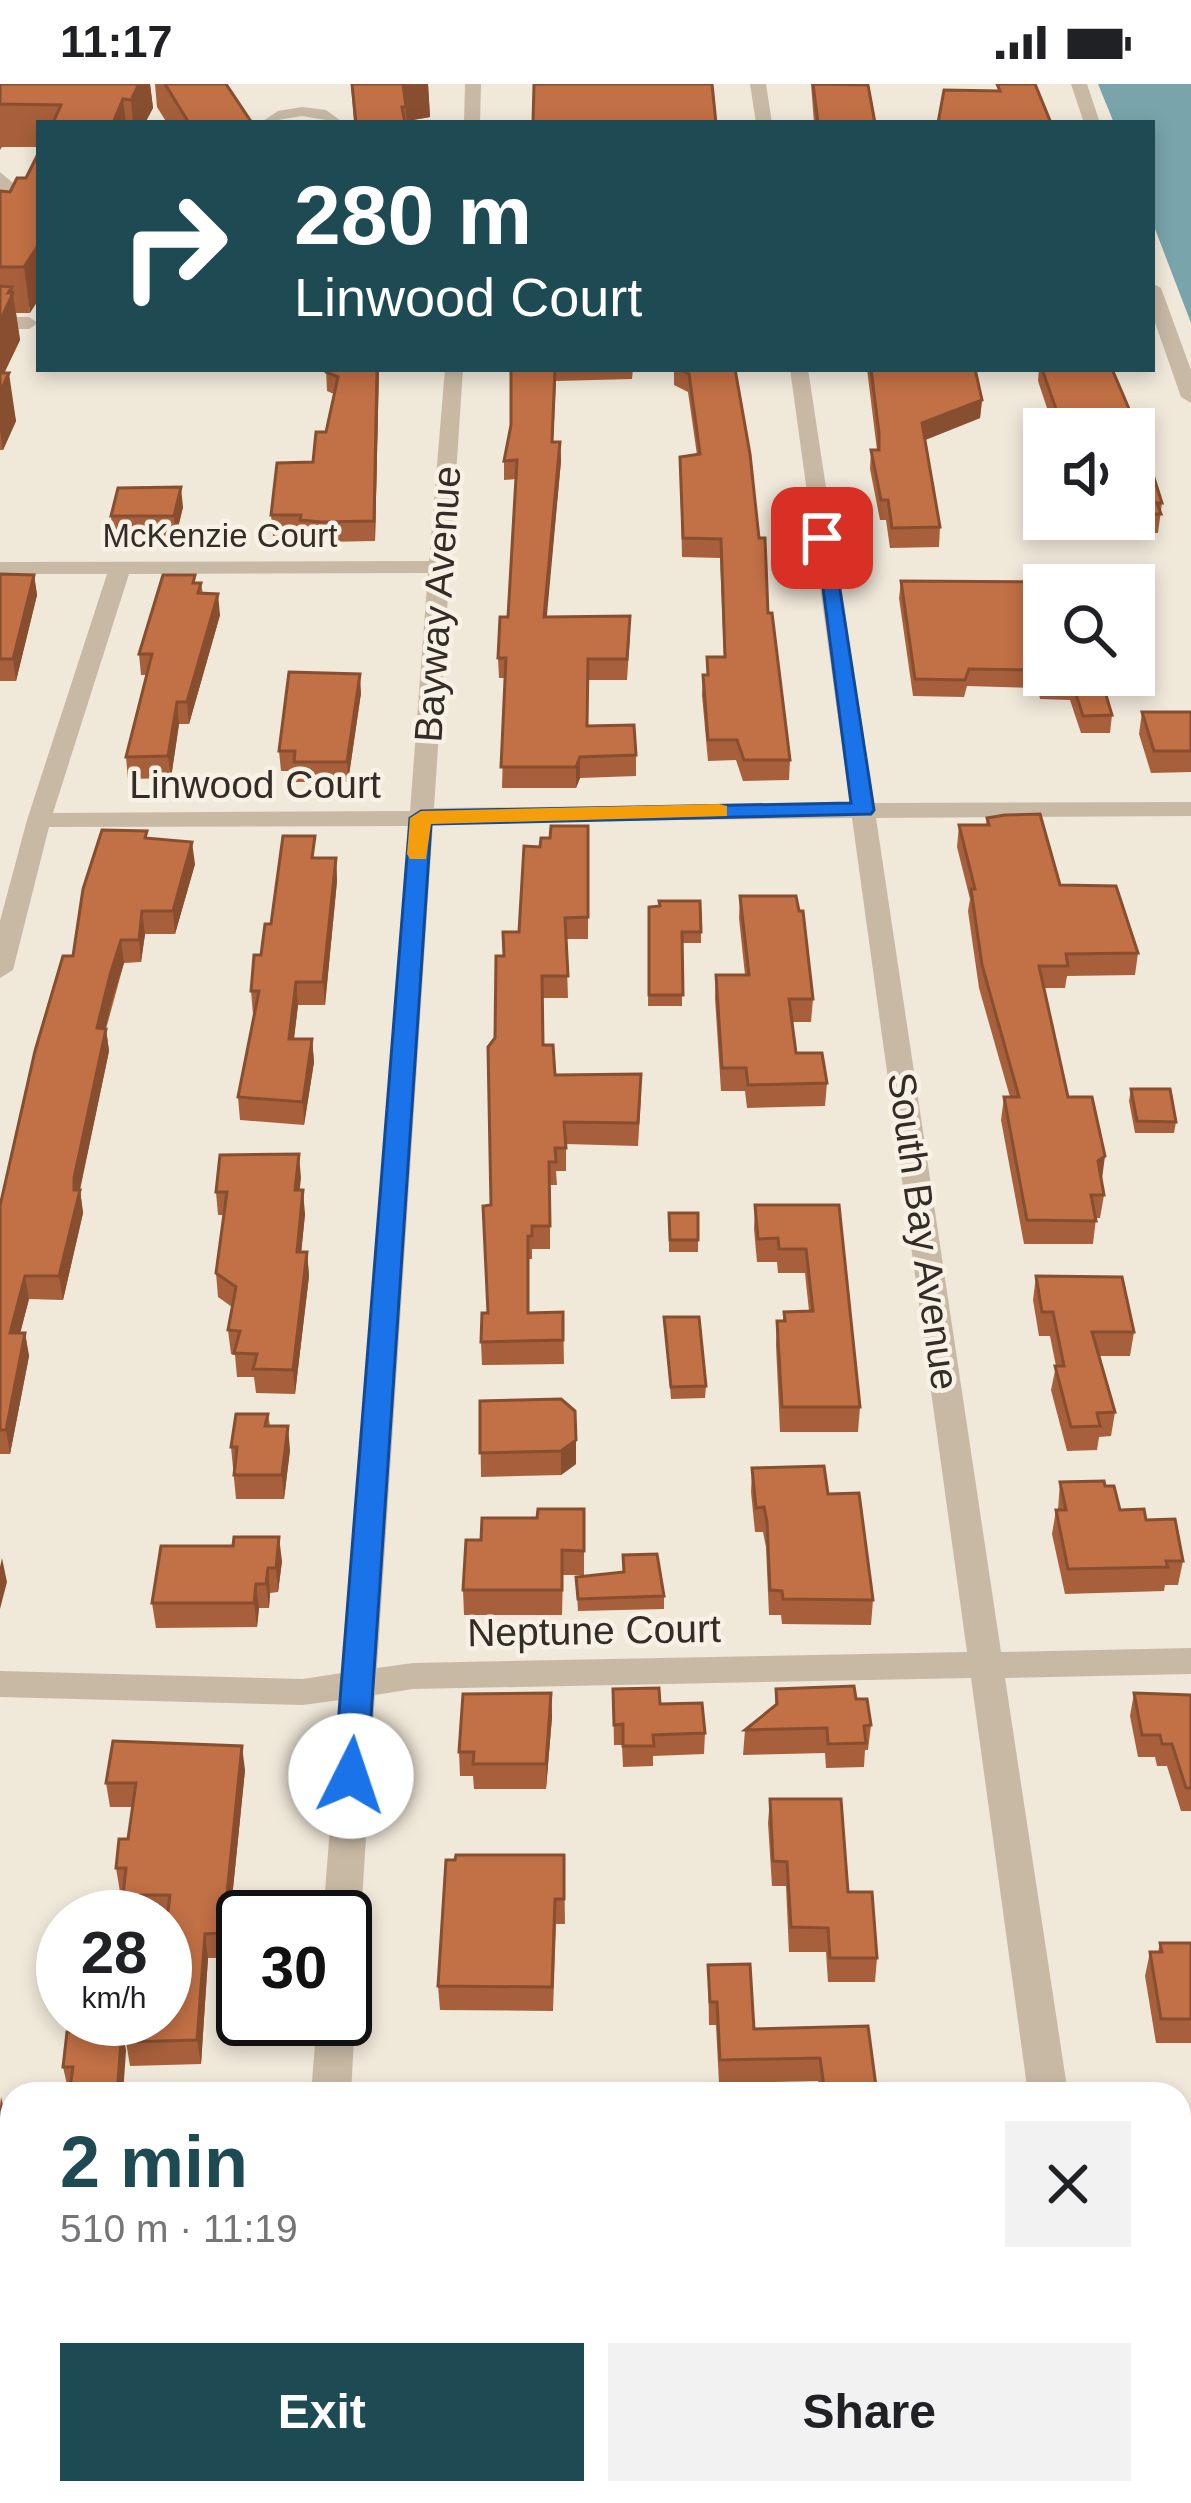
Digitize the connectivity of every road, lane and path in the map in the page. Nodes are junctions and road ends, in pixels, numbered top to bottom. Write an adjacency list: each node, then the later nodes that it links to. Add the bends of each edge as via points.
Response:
1 (473, 84): 6 (street)
2 (758, 84): 7 (street)
3 (1079, 84): 8 (street)
4 (277, 120): 5 (street, via 300,112)
5 (333, 120)
6 (472, 120)
7 (764, 120)
8 (1091, 120)
9 (0, 177): 10 (street, via 11,188)
10 (0, 202)
11 (1155, 305): 14 (street)
12 (0, 323): 13 (street)
13 (29, 323)
14 (1162, 344): 17 (street)
15 (454, 372): 18 (street, Bayway Avenue)
16 (799, 372): 22 (street, South Bay Avenue)
17 (1191, 397)
18 (440, 567): 20 (street, McKenzie Court); 23 (street, Bayway Avenue)
19 (0, 568): 20 (street, McKenzie Court)
20 (120, 568): 24 (street)
21 (1191, 809): 22 (street, Linwood Court)
22 (863, 810): 23 (street, Linwood Court); 27 (street, South Bay Avenue)
23 (421, 818): 24 (street, Linwood Court); 28 (street, Bayway Avenue)
24 (39, 820): 25 (street)
25 (0, 970)
26 (1191, 1661): 27 (street, Neptune Court)
27 (985, 1662): 28 (street, Neptune Court); 33 (street, South Bay Avenue)
28 (357, 1682): 29 (street, Neptune Court, via 303,1691); 30 (street, Bayway Avenue)
29 (0, 1684)
30 (344, 1890)
31 (334, 2046): 32 (street)
32 (332, 2082)
33 (1046, 2082)

